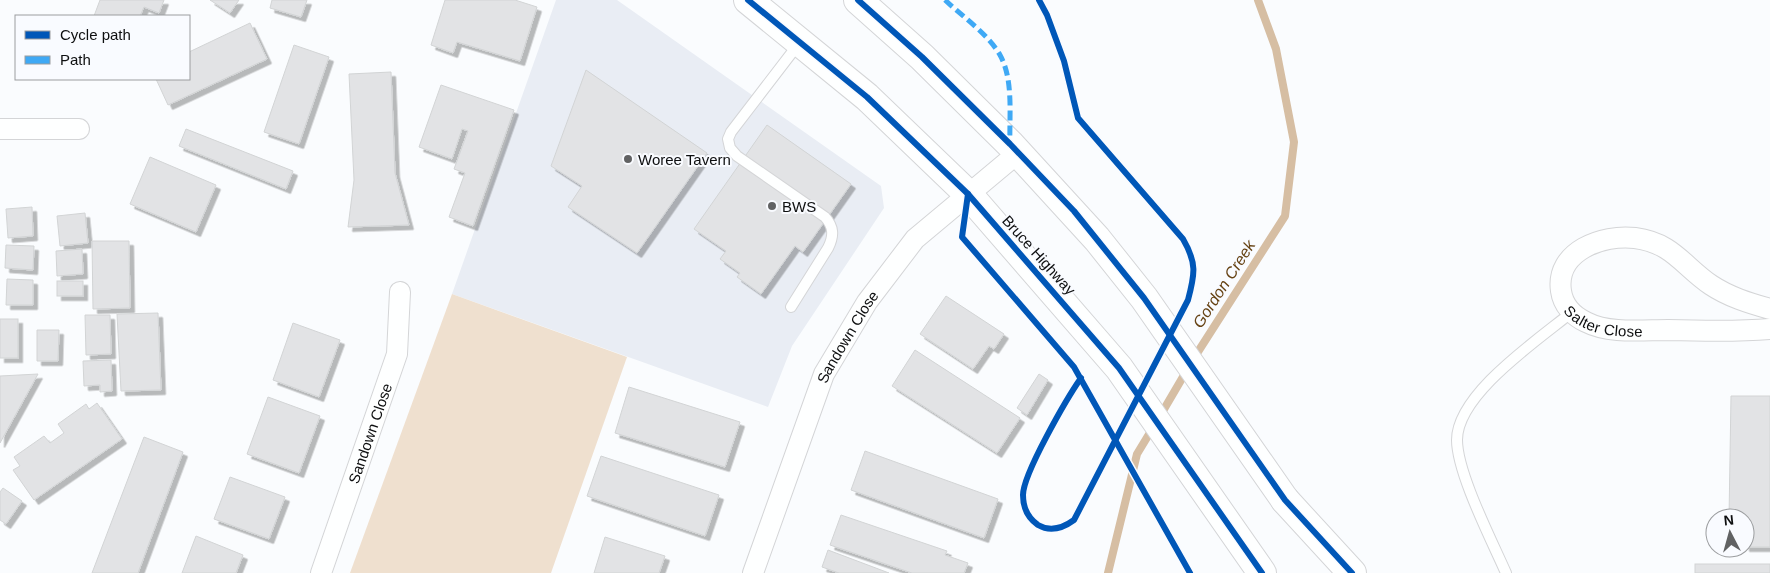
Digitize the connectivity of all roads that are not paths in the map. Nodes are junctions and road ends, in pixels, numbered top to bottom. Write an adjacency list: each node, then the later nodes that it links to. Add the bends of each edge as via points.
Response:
1 (748, 0): 3 (main road, Bruce Highway)
2 (858, 0): 6 (main road, via 922,57)
3 (800, 41): 7 (main road, Bruce Highway, via 866,97); 9 (lane, via 753,105 737,121 728,139 737,156 831,223 832,239 828,248)
4 (0, 129): 5 (street)
5 (79, 129)
6 (1018, 152): 7 (street, Sandown Close); 13 (main road, via 1074,211 1144,298)
7 (968, 194): 15 (street, Sandown Close, via 915,239 842,341 824,374); 16 (main road, Bruce Highway, via 1119,368)
8 (400, 292): 14 (street, Sandown Close, via 397,354)
9 (791, 307)
10 (1770, 309): 11 (street, Salter Close, via 1722,292 1681,257 1658,243 1621,238 1588,246 1566,263 1561,275 1561,293)
11 (1572, 312): 12 (street, Salter Close, via 1588,324 1612,329); 19 (lane, via 1493,378 1475,397 1460,422 1457,443 1464,472)
12 (1770, 329)
13 (1285, 500): 17 (main road); 18 (main road)
14 (321, 573)
15 (753, 573)
16 (1262, 573)
17 (1333, 573)
18 (1352, 573)
19 (1506, 573)

